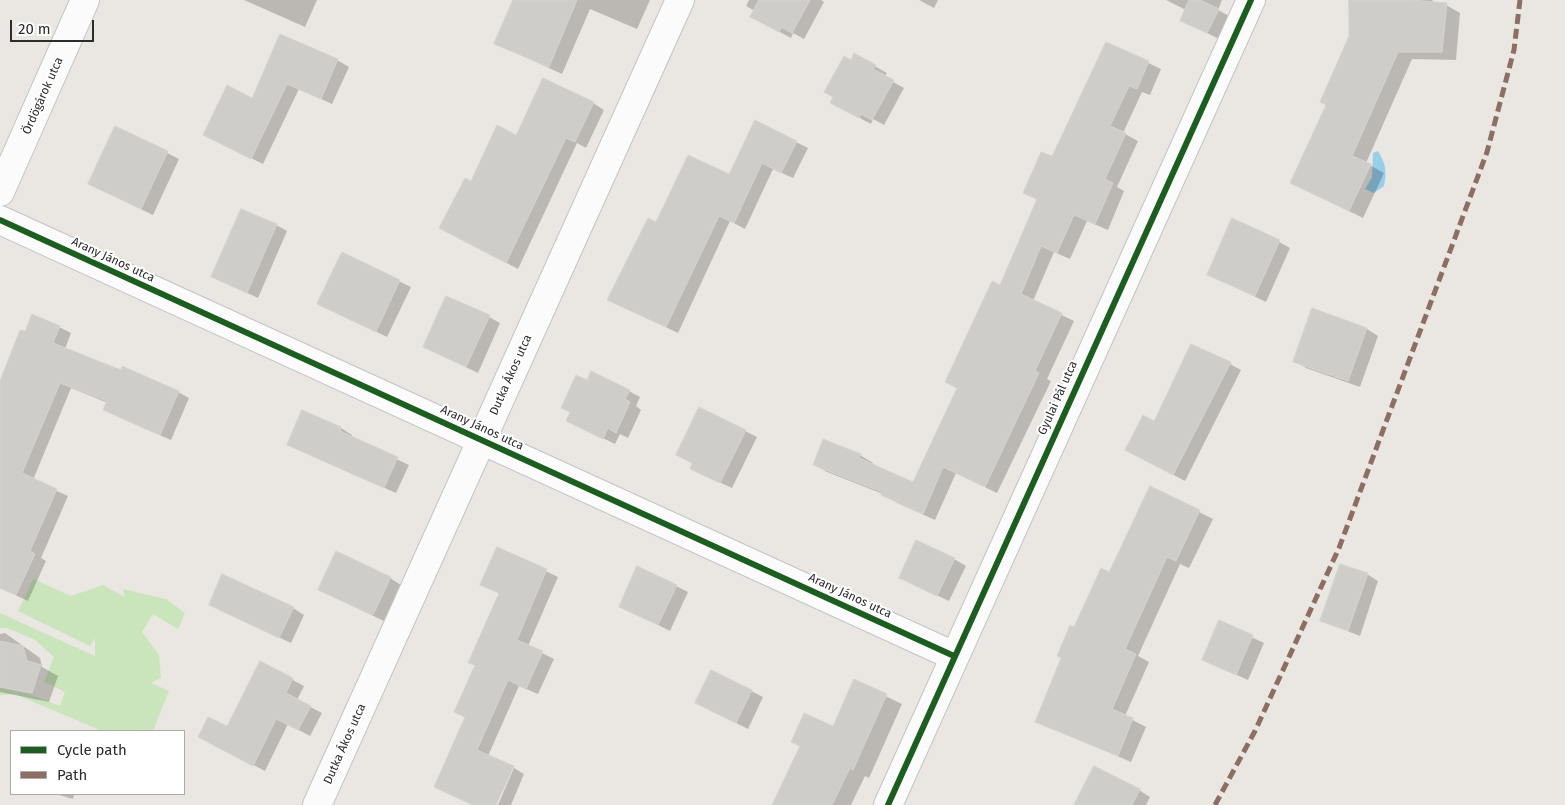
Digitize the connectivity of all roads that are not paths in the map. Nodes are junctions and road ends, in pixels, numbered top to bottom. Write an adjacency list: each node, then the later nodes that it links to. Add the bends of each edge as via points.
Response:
1 (85, 0): 4 (street, Ördögárok utca)
2 (680, 0): 6 (street, Dutka Ákos utca)
3 (1251, 0): 7 (street, Gyulai Pál utca)
4 (0, 192)
5 (0, 220): 6 (street, Arany János utca)
6 (482, 440): 7 (street, Arany János utca); 8 (street, Dutka Ákos utca)
7 (954, 656): 9 (street, Gyulai Pál utca)
8 (317, 805)
9 (888, 805)

